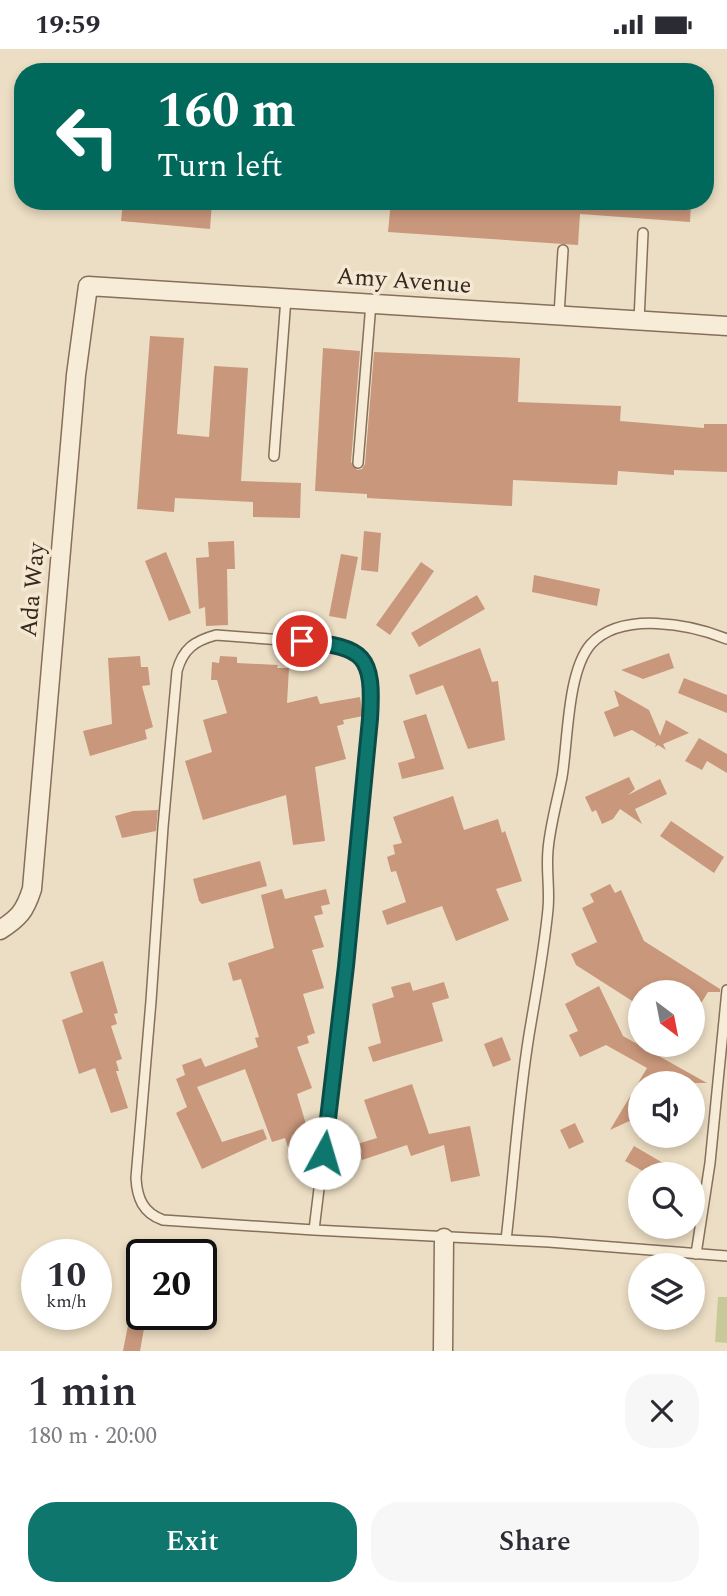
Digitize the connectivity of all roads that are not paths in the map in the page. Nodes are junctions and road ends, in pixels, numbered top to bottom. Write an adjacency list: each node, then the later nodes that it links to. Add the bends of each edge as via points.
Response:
1 (643, 233): 7 (lane)
2 (563, 250): 6 (lane)
3 (86, 295): 4 (street, Amy Avenue, via 88,286); 12 (street, Ada Way, via 32,890 26,908)
4 (286, 298): 5 (street, Amy Avenue); 9 (lane)
5 (370, 303): 6 (street, Amy Avenue); 10 (lane)
6 (559, 315): 7 (street, Amy Avenue)
7 (639, 321): 8 (street, Amy Avenue)
8 (727, 326)
9 (274, 456)
10 (358, 463)
11 (727, 639): 16 (lane, via 672,625 625,625 601,636 579,665 549,838 548,908)
12 (0, 930)
13 (727, 990): 18 (lane)
14 (314, 1230): 14 (lane, via 170,1221 146,1209 136,1190 177,671 186,650 216,635 335,644 358,653 370,674 367,755 346,966); 15 (lane)
15 (444, 1238): 16 (lane); 21 (street)
16 (506, 1240): 17 (lane)
17 (682, 1253)
18 (696, 1253)
19 (705, 1255): 20 (lane)
20 (727, 1256)
21 (443, 1351)

